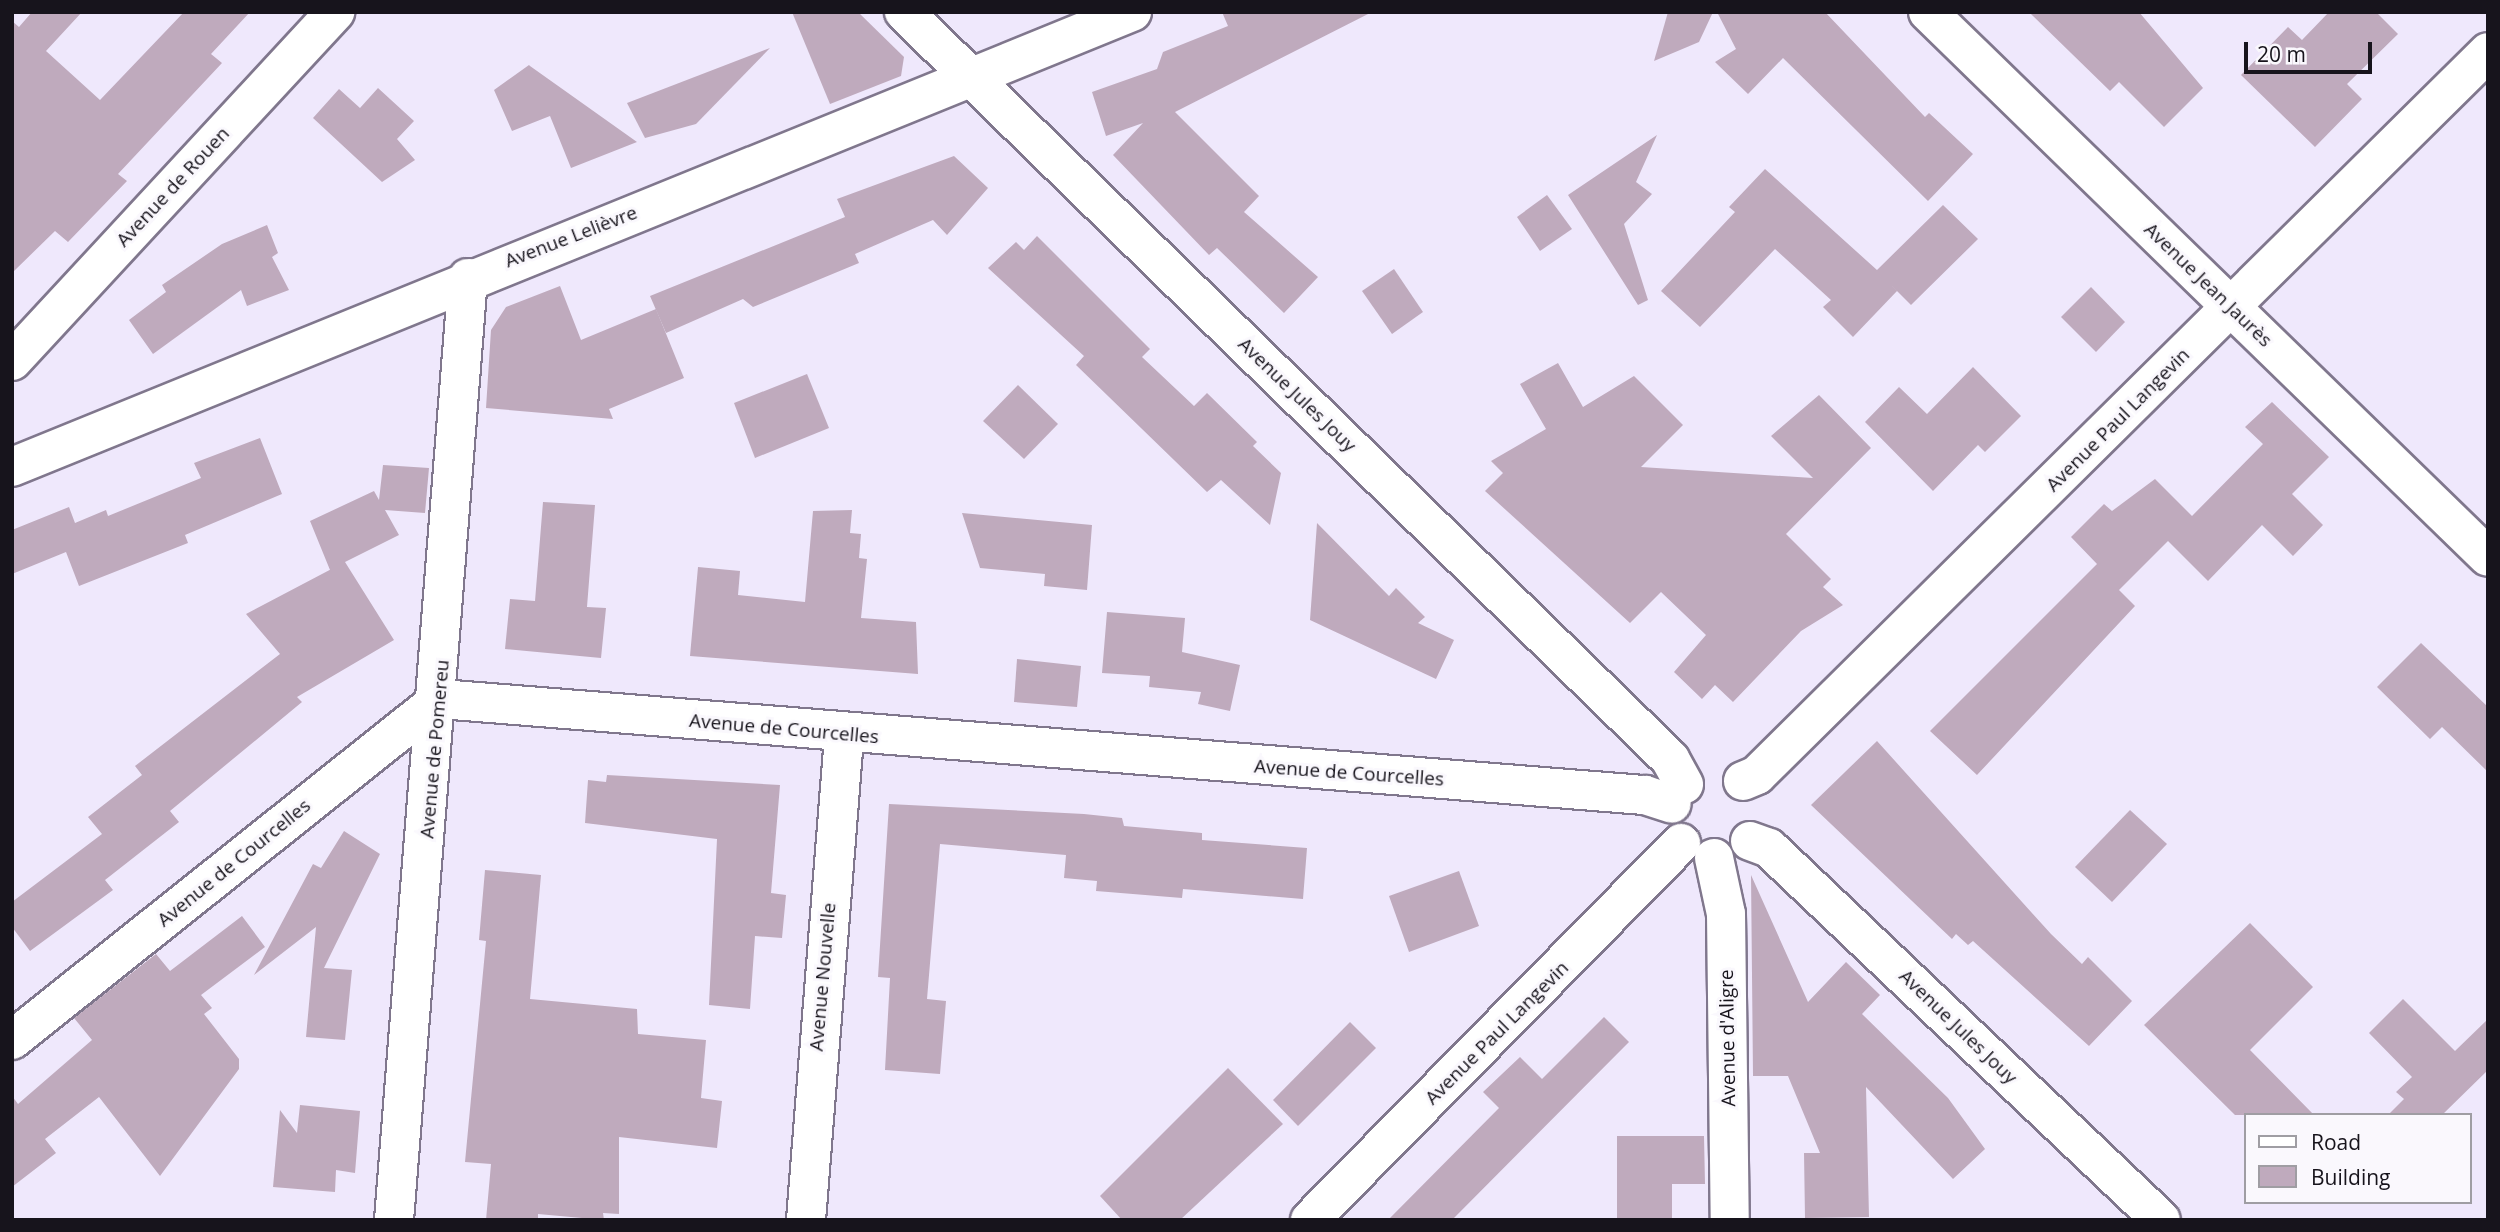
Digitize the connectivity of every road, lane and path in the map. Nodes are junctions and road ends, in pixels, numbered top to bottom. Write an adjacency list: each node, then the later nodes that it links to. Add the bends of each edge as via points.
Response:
1 (335, 12): 9 (street, Avenue de Rouen)
2 (904, 12): 6 (street, Avenue Jules Jouy)
3 (1132, 12): 6 (street, Avenue Lelièvre)
4 (1928, 12): 8 (street, Avenue Jean Jaurès)
5 (2488, 52): 8 (street, Avenue Paul Langevin)
6 (973, 80): 7 (street, Avenue Lelièvre); 15 (street, Avenue Jules Jouy, via 1670,759)
7 (468, 278): 10 (street, Avenue Lelièvre); 12 (street, Avenue de Pomereu)
8 (2230, 304): 11 (street, Avenue Jean Jaurès); 14 (street, Avenue Paul Langevin, via 1797,736)
9 (12, 361)
10 (12, 467)
11 (2488, 557)
12 (440, 699): 13 (street, Avenue de Courcelles); 18 (street, Avenue de Courcelles); 19 (street, Avenue de Pomereu)
13 (844, 735): 15 (street, Avenue de Courcelles); 20 (street, Avenue Nouvelle)
14 (1744, 781): 15 (street, via 1706,771); 16 (street, via 1758,805)
15 (1678, 794): 17 (street)
16 (1750, 841): 17 (street); 23 (street, Avenue Jules Jouy, via 1769,848)
17 (1698, 850): 21 (street, Avenue Paul Langevin); 22 (street, Avenue d'Aligre, via 1726,914)
18 (12, 1040)
19 (394, 1220)
20 (806, 1220)
21 (1310, 1220)
22 (1730, 1220)
23 (2161, 1220)

